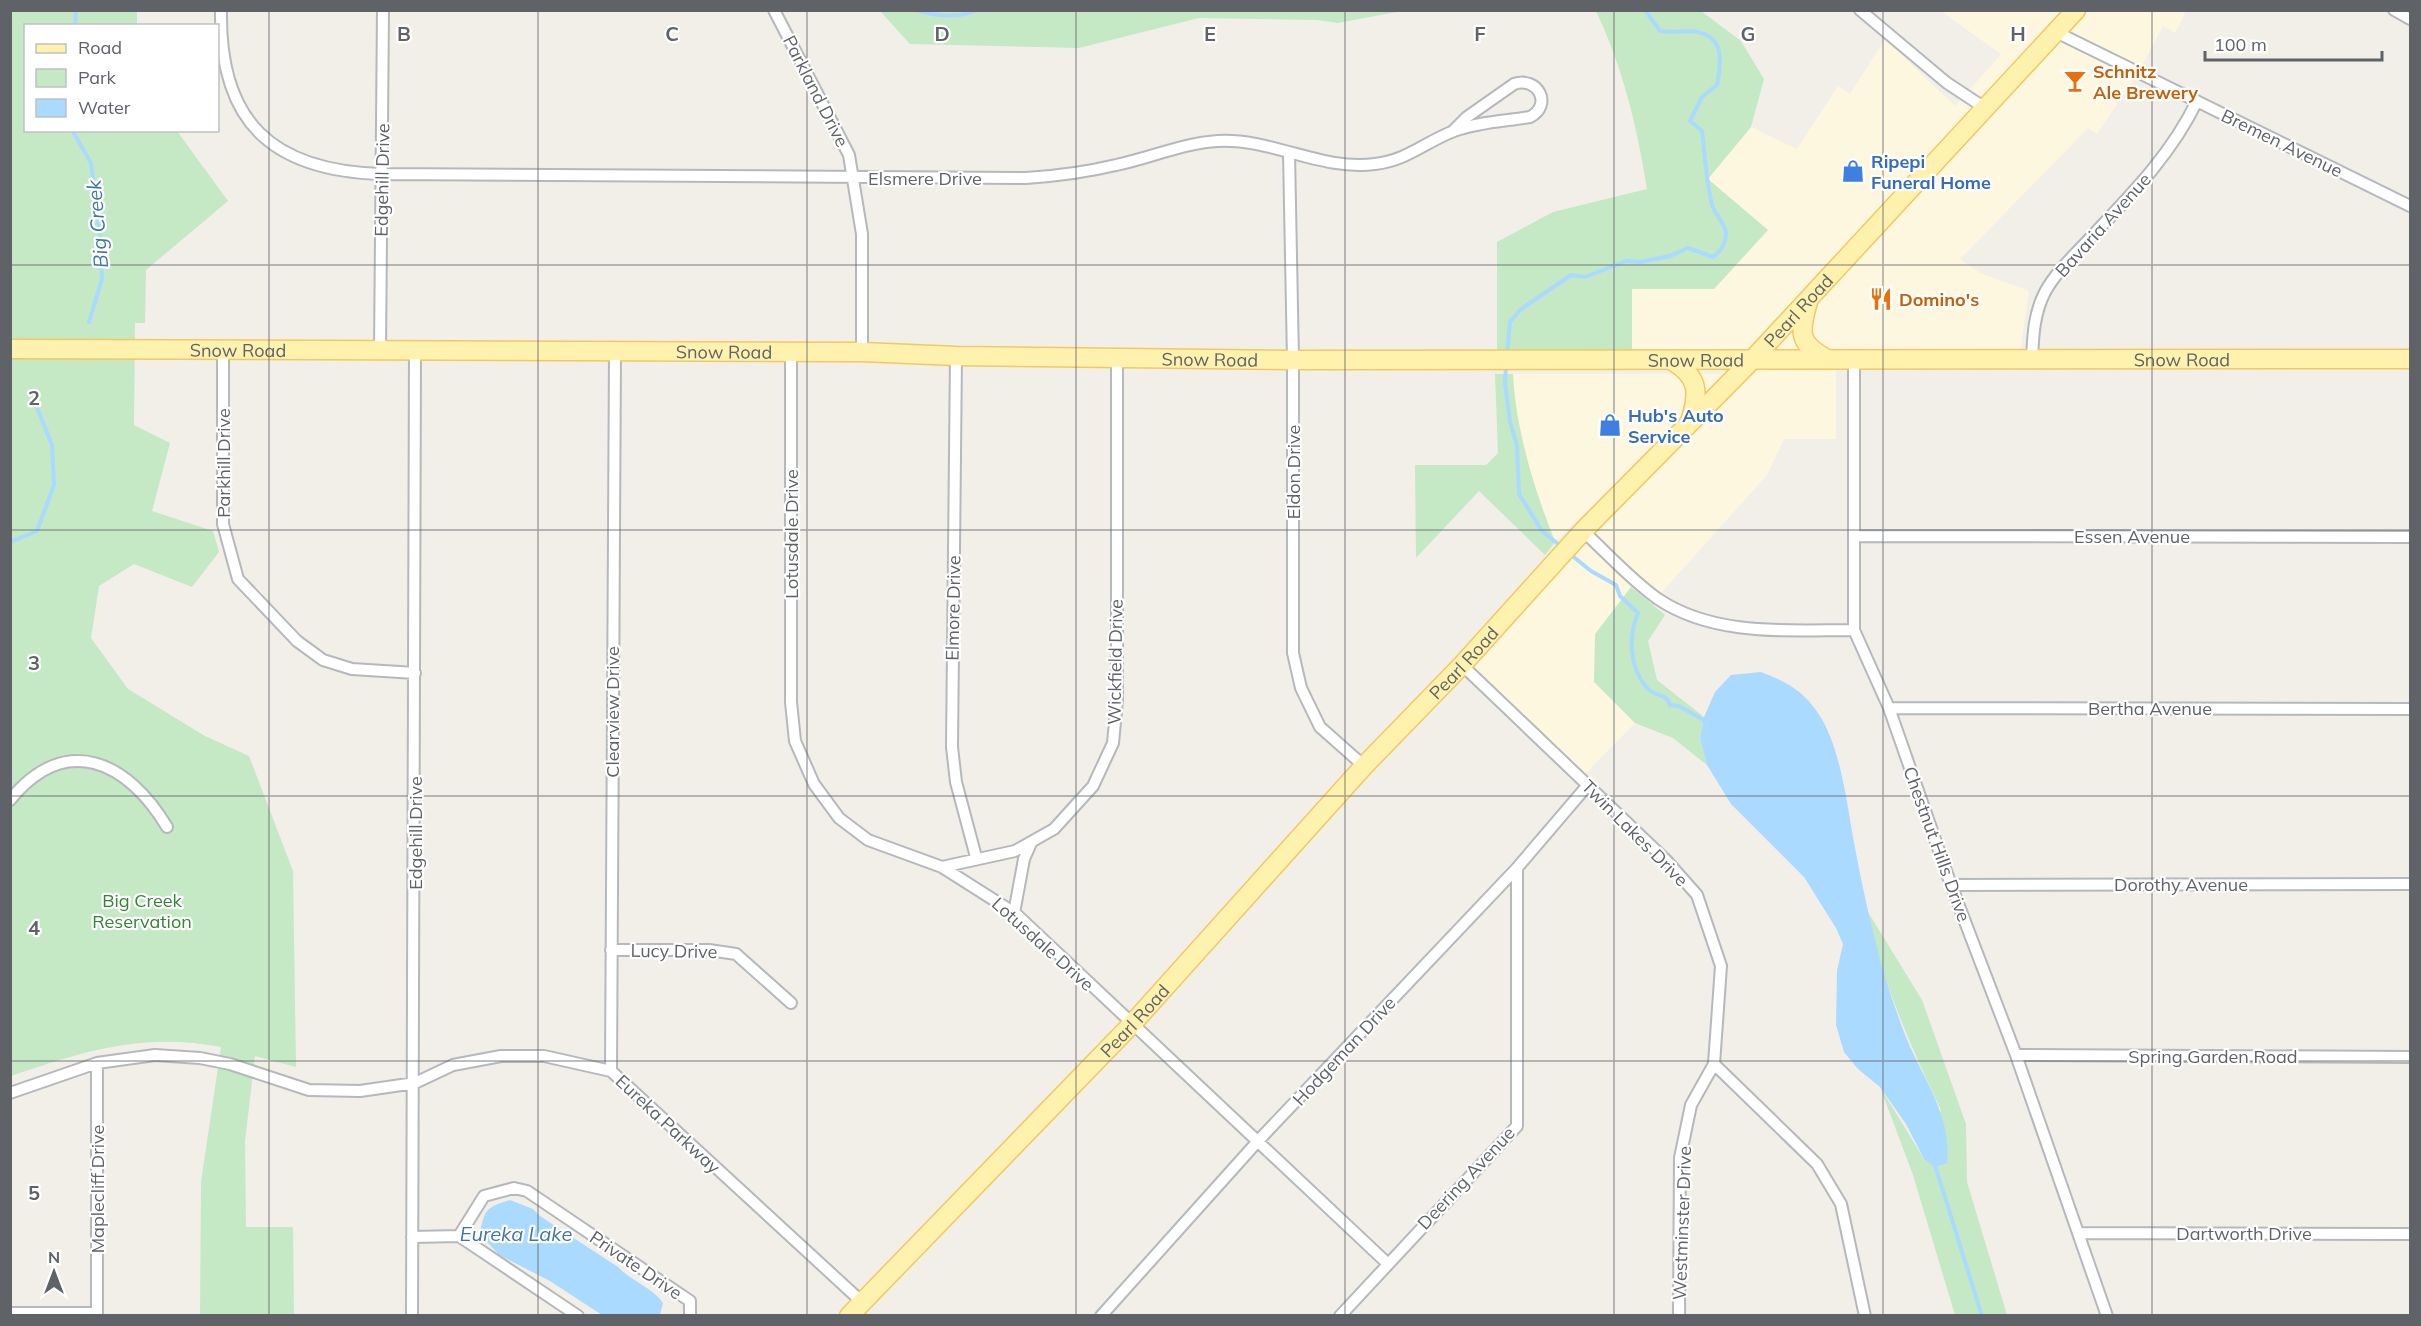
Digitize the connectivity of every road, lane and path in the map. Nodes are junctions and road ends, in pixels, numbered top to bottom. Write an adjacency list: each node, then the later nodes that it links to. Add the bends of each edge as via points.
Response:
1 (221, 10): 13 (street, Elsmere Drive, via 225,70 236,100 255,126 285,152 319,167)
2 (383, 10): 13 (street, Edgehill Drive)
3 (774, 10): 14 (street, Parkland Drive, via 849,155)
4 (1860, 10): 10 (street, via 1947,83)
5 (2076, 10): 8 (main road, Pearl Road)
6 (2394, 10): 7 (street)
7 (2410, 19)
8 (2056, 32): 9 (street, Bremen Avenue); 10 (main road, Pearl Road)
9 (2197, 101): 15 (street, Bremen Avenue); 28 (street, Bavaria Avenue, via 2178,138 2157,166 2059,272 2045,293 2034,325)
10 (1985, 108): 16 (main road, Pearl Road)
11 (1454, 131): 11 (street, Elsmere Drive, via 1514,84 1531,82 1540,92 1541,106 1530,117); 12 (street, Elsmere Drive, via 1417,152 1378,164 1337,165)
12 (1289, 153): 14 (street, Elsmere Drive, via 1255,144 1218,141 1052,176); 30 (street, Eldon Drive)
13 (382, 174): 14 (street, Elsmere Drive); 19 (street, Edgehill Drive)
14 (853, 177): 23 (street, Parkland Drive, via 862,234)
15 (2410, 206)
16 (1808, 299): 26 (main road, via 1802,334 1813,351); 32 (main road, Pearl Road)
17 (10, 349): 18 (main road, Snow Road)
18 (223, 350): 19 (main road, Snow Road); 39 (street, Parkhill Drive, via 222,524 238,579 297,641 323,660 352,669)
19 (380, 350): 20 (main road, Snow Road)
20 (414, 350): 21 (main road, Snow Road); 39 (street, Edgehill Drive)
21 (615, 352): 22 (main road, Snow Road); 53 (street, Clearview Drive)
22 (791, 352): 23 (main road, Snow Road); 48 (street, Lotusdale Drive, via 791,702 795,741 814,784 839,818 867,840)
23 (862, 352): 24 (main road, Snow Road)
24 (956, 356): 25 (main road, Snow Road); 47 (street, Elmore Drive, via 952,747 956,782)
25 (1117, 356): 30 (main road, Snow Road); 46 (street, Wickfield Drive, via 1117,700 1113,743 1093,786 1054,829)
26 (1827, 359): 27 (main road, Snow Road); 32 (main road, Snow Road)
27 (1854, 359): 28 (main road, Snow Road); 35 (street, Chestnut Hills Drive)
28 (2032, 359): 29 (main road, Snow Road)
29 (2410, 359)
30 (1293, 360): 31 (main road, Snow Road); 42 (street, Eldon Drive, via 1293,653 1301,688 1320,727)
31 (1671, 360): 32 (main road, Snow Road); 33 (main road, via 1683,367 1694,382 1696,397)
32 (1752, 360): 33 (main road, Pearl Road)
33 (1690, 424): 34 (main road, Pearl Road)
34 (1583, 531): 37 (street, via 1658,598 1697,618 1752,630); 38 (main road, Pearl Road)
35 (1854, 536): 36 (street, Essen Avenue); 37 (street, Chestnut Hills Drive)
36 (2410, 537)
37 (1854, 630): 40 (street, Chestnut Hills Drive)
38 (1462, 665): 42 (main road, Pearl Road); 43 (street, Twin Lakes Drive)
39 (415, 673): 61 (street, Edgehill Drive)
40 (1889, 708): 41 (street, Bertha Avenue); 51 (street, Chestnut Hills Drive)
41 (2410, 709)
42 (1364, 766): 55 (main road, Pearl Road)
43 (1587, 786): 49 (street, Hodgeman Drive); 59 (street, Twin Lakes Drive, via 1666,860 1697,896 1721,966)
44 (10, 800): 45 (street, via 22,786 56,766 91,762 120,773 137,786)
45 (167, 827)
46 (1031, 843): 47 (street, Wickfield Drive, via 1015,851); 52 (street, via 1024,859)
47 (976, 857): 48 (street, Wickfield Drive)
48 (942, 867): 52 (street, Lotusdale Drive)
49 (1517, 868): 63 (street, Hodgeman Drive); 68 (street, Deering Avenue, via 1517,1126)
50 (2410, 884): 51 (street, Dorothy Avenue)
51 (1951, 885): 56 (street, Chestnut Hills Drive)
52 (1014, 913): 55 (street, Lotusdale Drive)
53 (611, 950): 54 (street, Lucy Drive, via 709,950 736,954); 60 (street, Clearview Drive)
54 (790, 1003)
55 (1132, 1024): 63 (street, Lotusdale Drive); 69 (main road, Pearl Road)
56 (2016, 1055): 57 (street, Spring Garden Road); 64 (street, Chestnut Hills Drive)
57 (2410, 1057)
58 (97, 1064): 61 (street, Eureka Parkway, via 155,1055 200,1058 309,1090 360,1091); 62 (street, Eureka Parkway); 71 (street, Maplecliff Drive)
59 (1714, 1064): 78 (street, Westminster Drive, via 1691,1105 1680,1158); 79 (street, via 1817,1164 1841,1204)
60 (611, 1071): 61 (street, Eureka Parkway, via 544,1056 501,1056 453,1065); 69 (street, Eureka Parkway)
61 (415, 1083): 67 (street, Edgehill Drive)
62 (10, 1093)
63 (1258, 1142): 68 (street, Lotusdale Drive); 76 (street, Hodgeman Drive)
64 (2078, 1233): 65 (street, Dartworth Drive); 80 (street, Chestnut Hills Drive)
65 (2410, 1234)
66 (459, 1236): 67 (street); 73 (street); 74 (street, Private Drive, via 484,1196 514,1188 527,1191 690,1301)
67 (412, 1237): 72 (street, Edgehill Drive)
68 (1387, 1263): 77 (street, Deering Avenue)
69 (862, 1302): 75 (main road, Pearl Road)
70 (10, 1313): 71 (street)
71 (97, 1314)
72 (412, 1316)
73 (578, 1316)
74 (690, 1316)
75 (849, 1316)
76 (1101, 1316)
77 (1340, 1316)
78 (1679, 1316)
79 (1865, 1316)
80 (2107, 1316)

